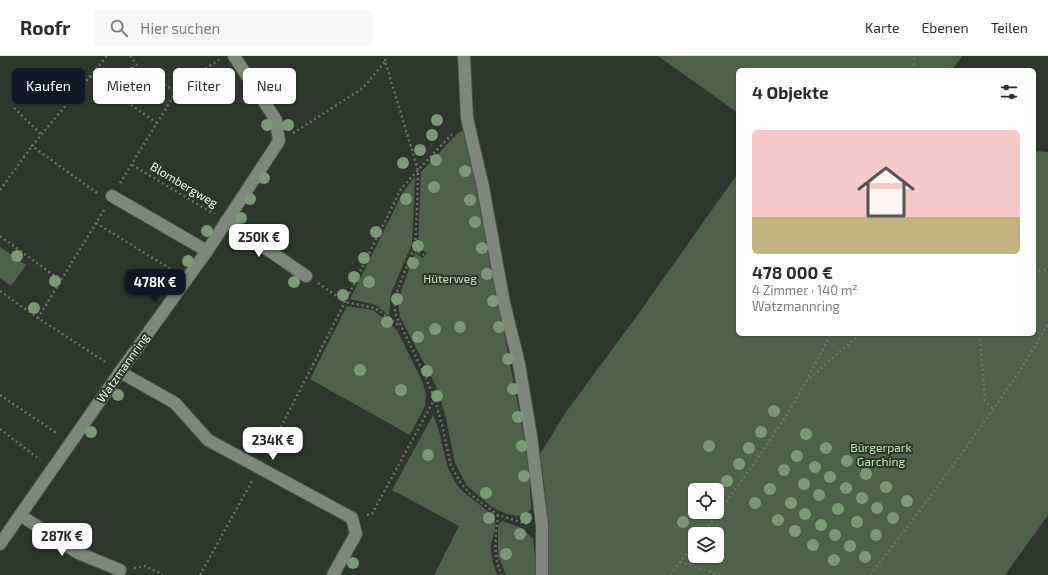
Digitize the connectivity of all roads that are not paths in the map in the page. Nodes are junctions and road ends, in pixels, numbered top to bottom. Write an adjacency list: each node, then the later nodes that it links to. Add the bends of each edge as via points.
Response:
1 (234, 56): 4 (street, Watzmannring, via 276,120 279,141)
2 (464, 56): 12 (street, via 467,118 483,187 504,303 519,364 531,436 542,525)
3 (110, 199): 5 (street)
4 (226, 221): 5 (street, Watzmannring); 6 (street)
5 (207, 251): 7 (street, Watzmannring)
6 (306, 276)
7 (120, 372): 8 (street, Watzmannring); 11 (street, via 175,404 208,440 352,518 356,534)
8 (20, 515): 9 (street, Watzmannring); 10 (street, via 78,554)
9 (0, 544)
10 (120, 570)
11 (332, 575)
12 (542, 575)

